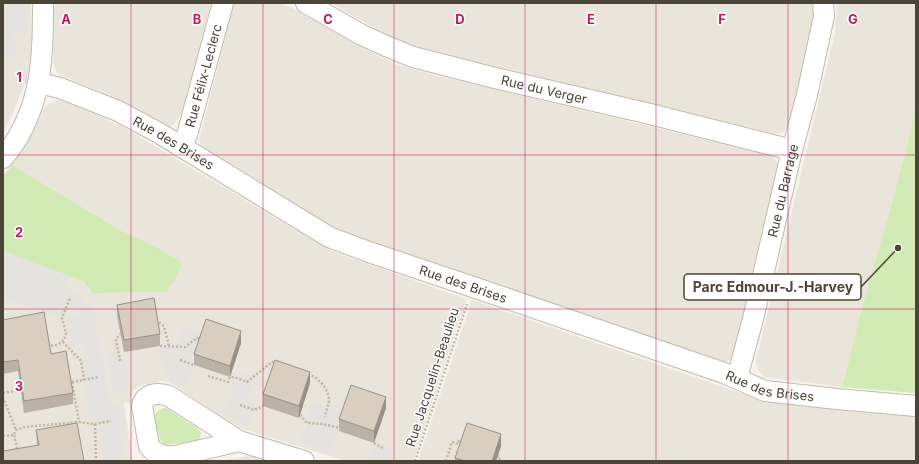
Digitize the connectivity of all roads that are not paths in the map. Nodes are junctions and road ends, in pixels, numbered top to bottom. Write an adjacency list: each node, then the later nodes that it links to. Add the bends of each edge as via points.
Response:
1 (43, 3): 5 (street)
2 (223, 3): 6 (street, Rue Félix-Leclerc, via 187,135)
3 (306, 3): 7 (street, Rue du Verger, via 360,34 413,57)
4 (824, 3): 7 (street, Rue du Barrage, via 818,45)
5 (39, 83): 6 (street, Rue des Brises, via 112,107); 8 (street, via 32,109 20,136)
6 (181, 147): 9 (street, Rue des Brises, via 329,237)
7 (792, 150): 9 (street, Rue du Barrage)
8 (3, 158)
9 (737, 378): 10 (street, Rue des Brises, via 761,390 775,393)
10 (916, 406)
11 (239, 441): 11 (street, via 169,396 158,394 143,400 149,446 160,455 176,456); 12 (street)
12 (304, 461)

